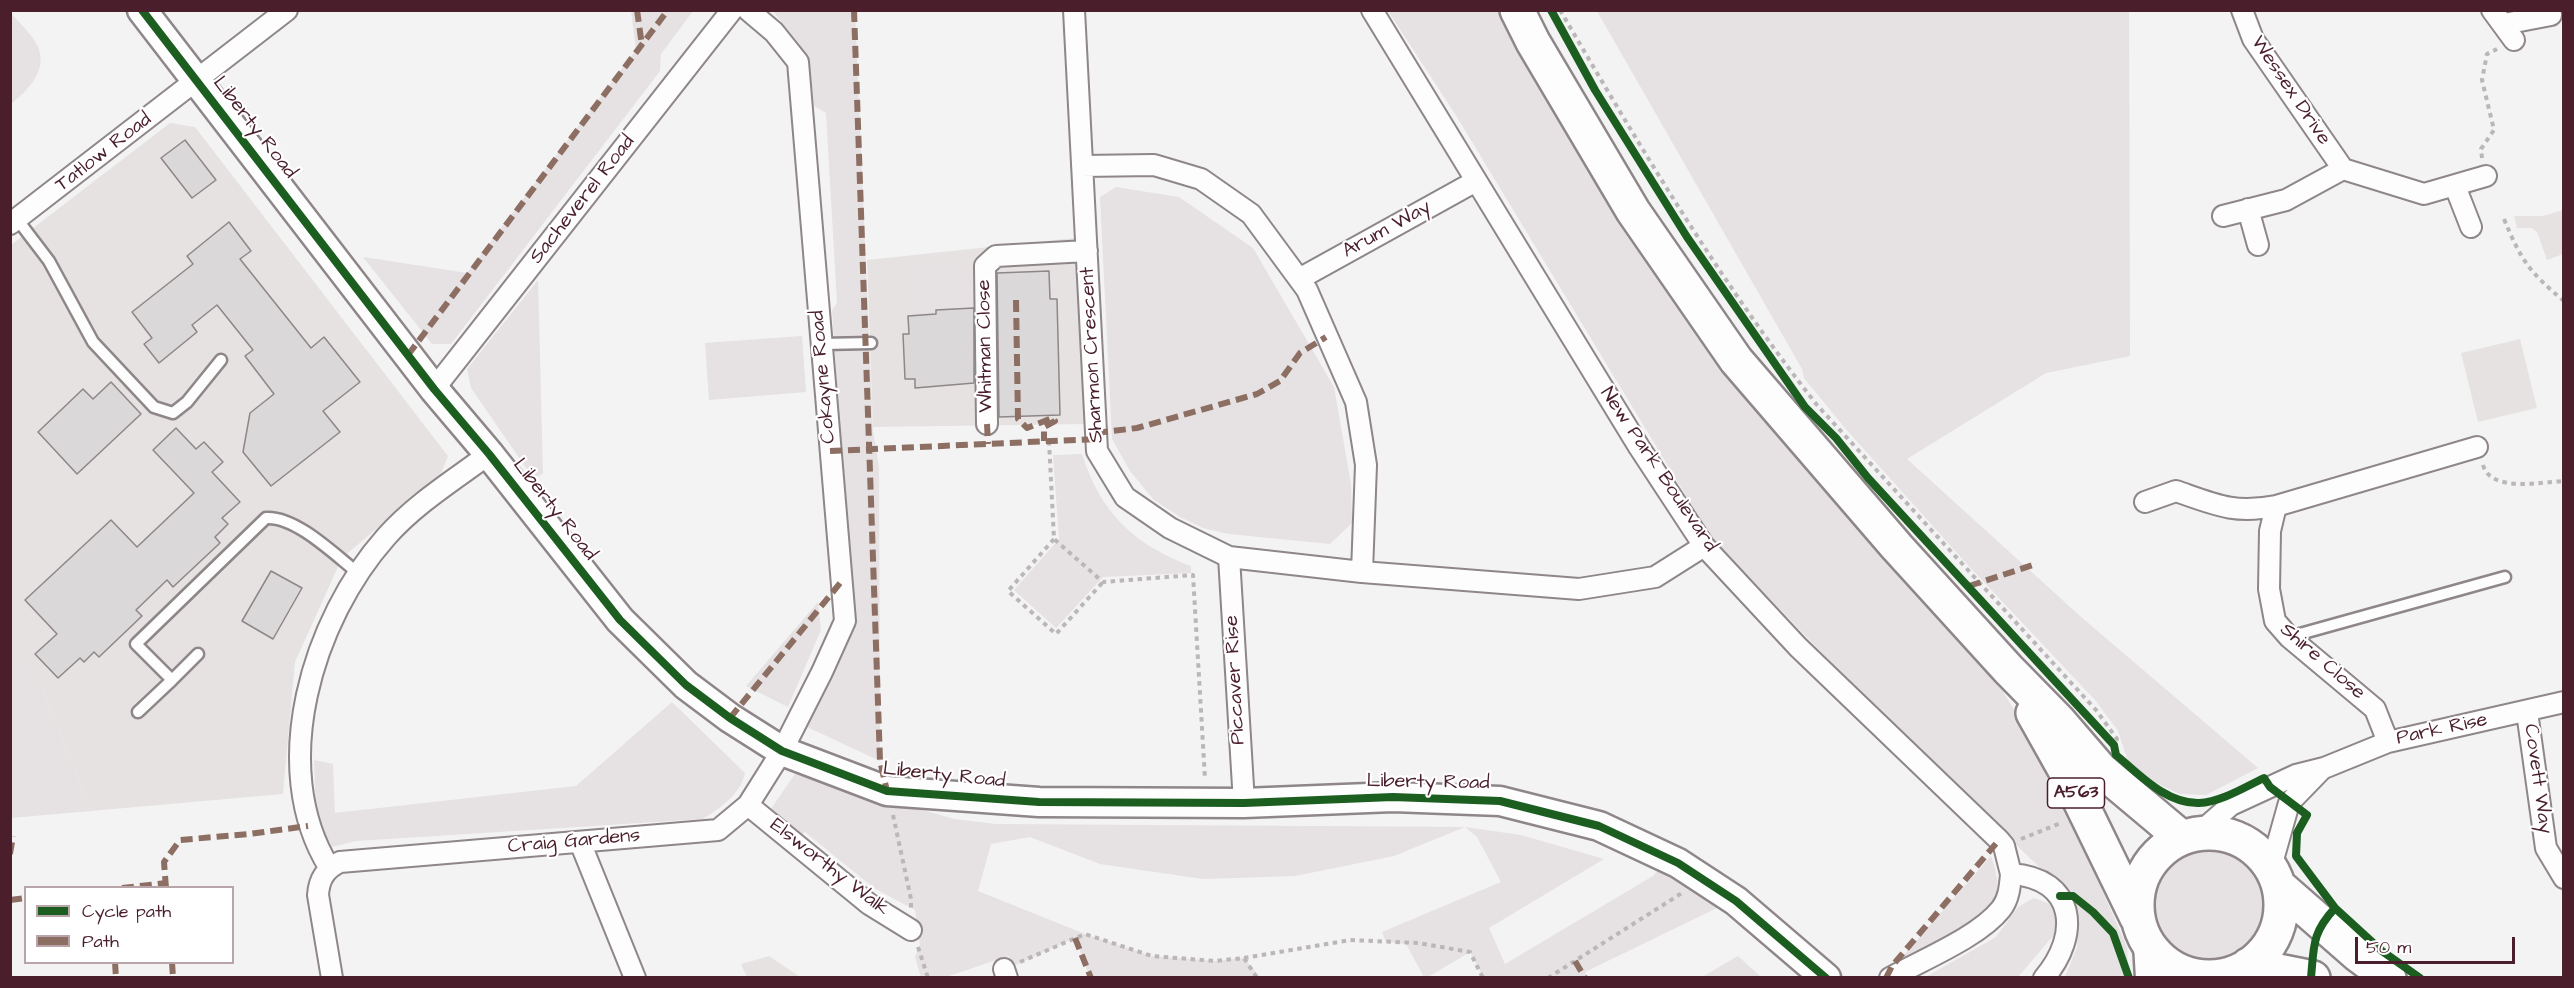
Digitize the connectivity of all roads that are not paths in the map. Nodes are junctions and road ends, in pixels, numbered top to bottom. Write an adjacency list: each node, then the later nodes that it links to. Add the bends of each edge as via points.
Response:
1 (142, 10): 11 (street, Liberty Road)
2 (287, 10): 11 (street, Tatlow Road)
3 (732, 10): 27 (street, Sacheverel Road)
4 (748, 10): 25 (street, Cokayne Road, via 774,32 798,62)
5 (1074, 10): 12 (street, Sharmon Crescent)
6 (1372, 10): 15 (street, New Park Boulevard)
7 (1517, 10): 40 (highway, A563, via 1633,211 1736,360)
8 (2242, 10): 13 (street, Wessex Drive, via 2253,39)
9 (2551, 15): 10 (street)
10 (2503, 25)
11 (197, 81): 19 (street, Tatlow Road); 27 (street, Liberty Road)
12 (1082, 166): 22 (street, Sharmon Crescent); 23 (street, via 1154,165 1201,179 1251,214)
13 (2343, 169): 16 (street, via 2424,194); 17 (street, via 2286,200)
14 (2486, 176): 16 (street)
15 (1476, 181): 23 (street, Arum Way); 33 (street, New Park Boulevard)
16 (2455, 186): 20 (street)
17 (2248, 209): 18 (street); 21 (street)
18 (2223, 216)
19 (14, 222): 26 (lane, via 49,261 93,342 154,407 172,413 187,402)
20 (2471, 227)
21 (2258, 245)
22 (1087, 251): 28 (street, Whitman Close, via 996,256 986,266); 34 (street, Sharmon Crescent, via 1097,451 1125,497 1170,528)
23 (1299, 279): 35 (street, via 1356,402 1366,465)
24 (871, 343): 25 (lane)
25 (822, 344): 46 (street, Cokayne Road, via 845,621)
26 (221, 360)
27 (434, 389): 30 (street, Liberty Road)
28 (987, 424)
29 (2477, 447): 32 (street)
30 (489, 454): 36 (street, via 410,513); 46 (street, Liberty Road, via 620,620 652,654 686,685)
31 (2145, 502): 32 (street, via 2176,491 2225,508 2250,511)
32 (2276, 506): 38 (street, Shire Close, via 2270,531 2269,589 2275,621)
33 (1704, 546): 35 (street, Sharmon Crescent, via 1655,577 1578,589); 53 (street, New Park Boulevard, via 1798,647 1999,840)
34 (1229, 557): 35 (street, Sharmon Crescent); 48 (street, Piccaver Rise)
35 (1362, 572)
36 (358, 573): 41 (lane, via 296,526 278,517 267,518 136,644); 52 (street, via 321,645 309,681 303,718 302,783 308,826)
37 (2505, 577): 38 (lane)
38 (2289, 637): 45 (street, Shire Close, via 2375,709)
39 (198, 654): 41 (lane)
40 (2008, 669): 50 (highway, A563, via 2101,770); 57 (highway, A563, via 2065,770)
41 (172, 680): 43 (lane)
42 (2564, 702): 44 (street, Park Rise)
43 (138, 712)
44 (2527, 712): 45 (street, Park Rise); 55 (street, Covett Way, via 2546,848)
45 (2388, 742): 47 (street, Park Rise)
46 (782, 751): 48 (street, Liberty Road, via 887,791 1039,802); 49 (street, Craig Gardens)
47 (2324, 768): 50 (street, Park Rise, via 2296,774 2231,805); 54 (street, Park Rise, via 2289,803)
48 (1244, 803): 61 (street, Liberty Road, via 1393,797 1500,801 1599,826 1678,863 1736,901)
49 (748, 805): 51 (street, Craig Gardens, via 718,830); 56 (street, Elsworthy Walk, via 869,904)
50 (2190, 836): 54 (highway, via 2220,833 2240,840 2257,851); 57 (highway, via 2164,848 2150,862 2136,899)
51 (580, 842): 52 (street, Craig Gardens, via 351,859); 60 (street)
52 (329, 867): 59 (street, via 319,882 318,895)
53 (2011, 874): 62 (street, New Park Boulevard, via 2002,908 1984,927); 63 (street, via 2042,880 2060,896 2065,910 2069,930 2057,962)
54 (2275, 877): 58 (highway, via 2281,909 2276,931 2265,950); 66 (highway, via 2358,955)
55 (2564, 878)
56 (911, 930)
57 (2143, 932): 58 (highway, via 2161,960 2178,970 2217,977); 64 (street)
58 (2239, 972): 65 (highway)
59 (332, 978)
60 (634, 978)
61 (1826, 978)
62 (1890, 978)
63 (2044, 978)
64 (2150, 978)
65 (2313, 978)
66 (2389, 978)

